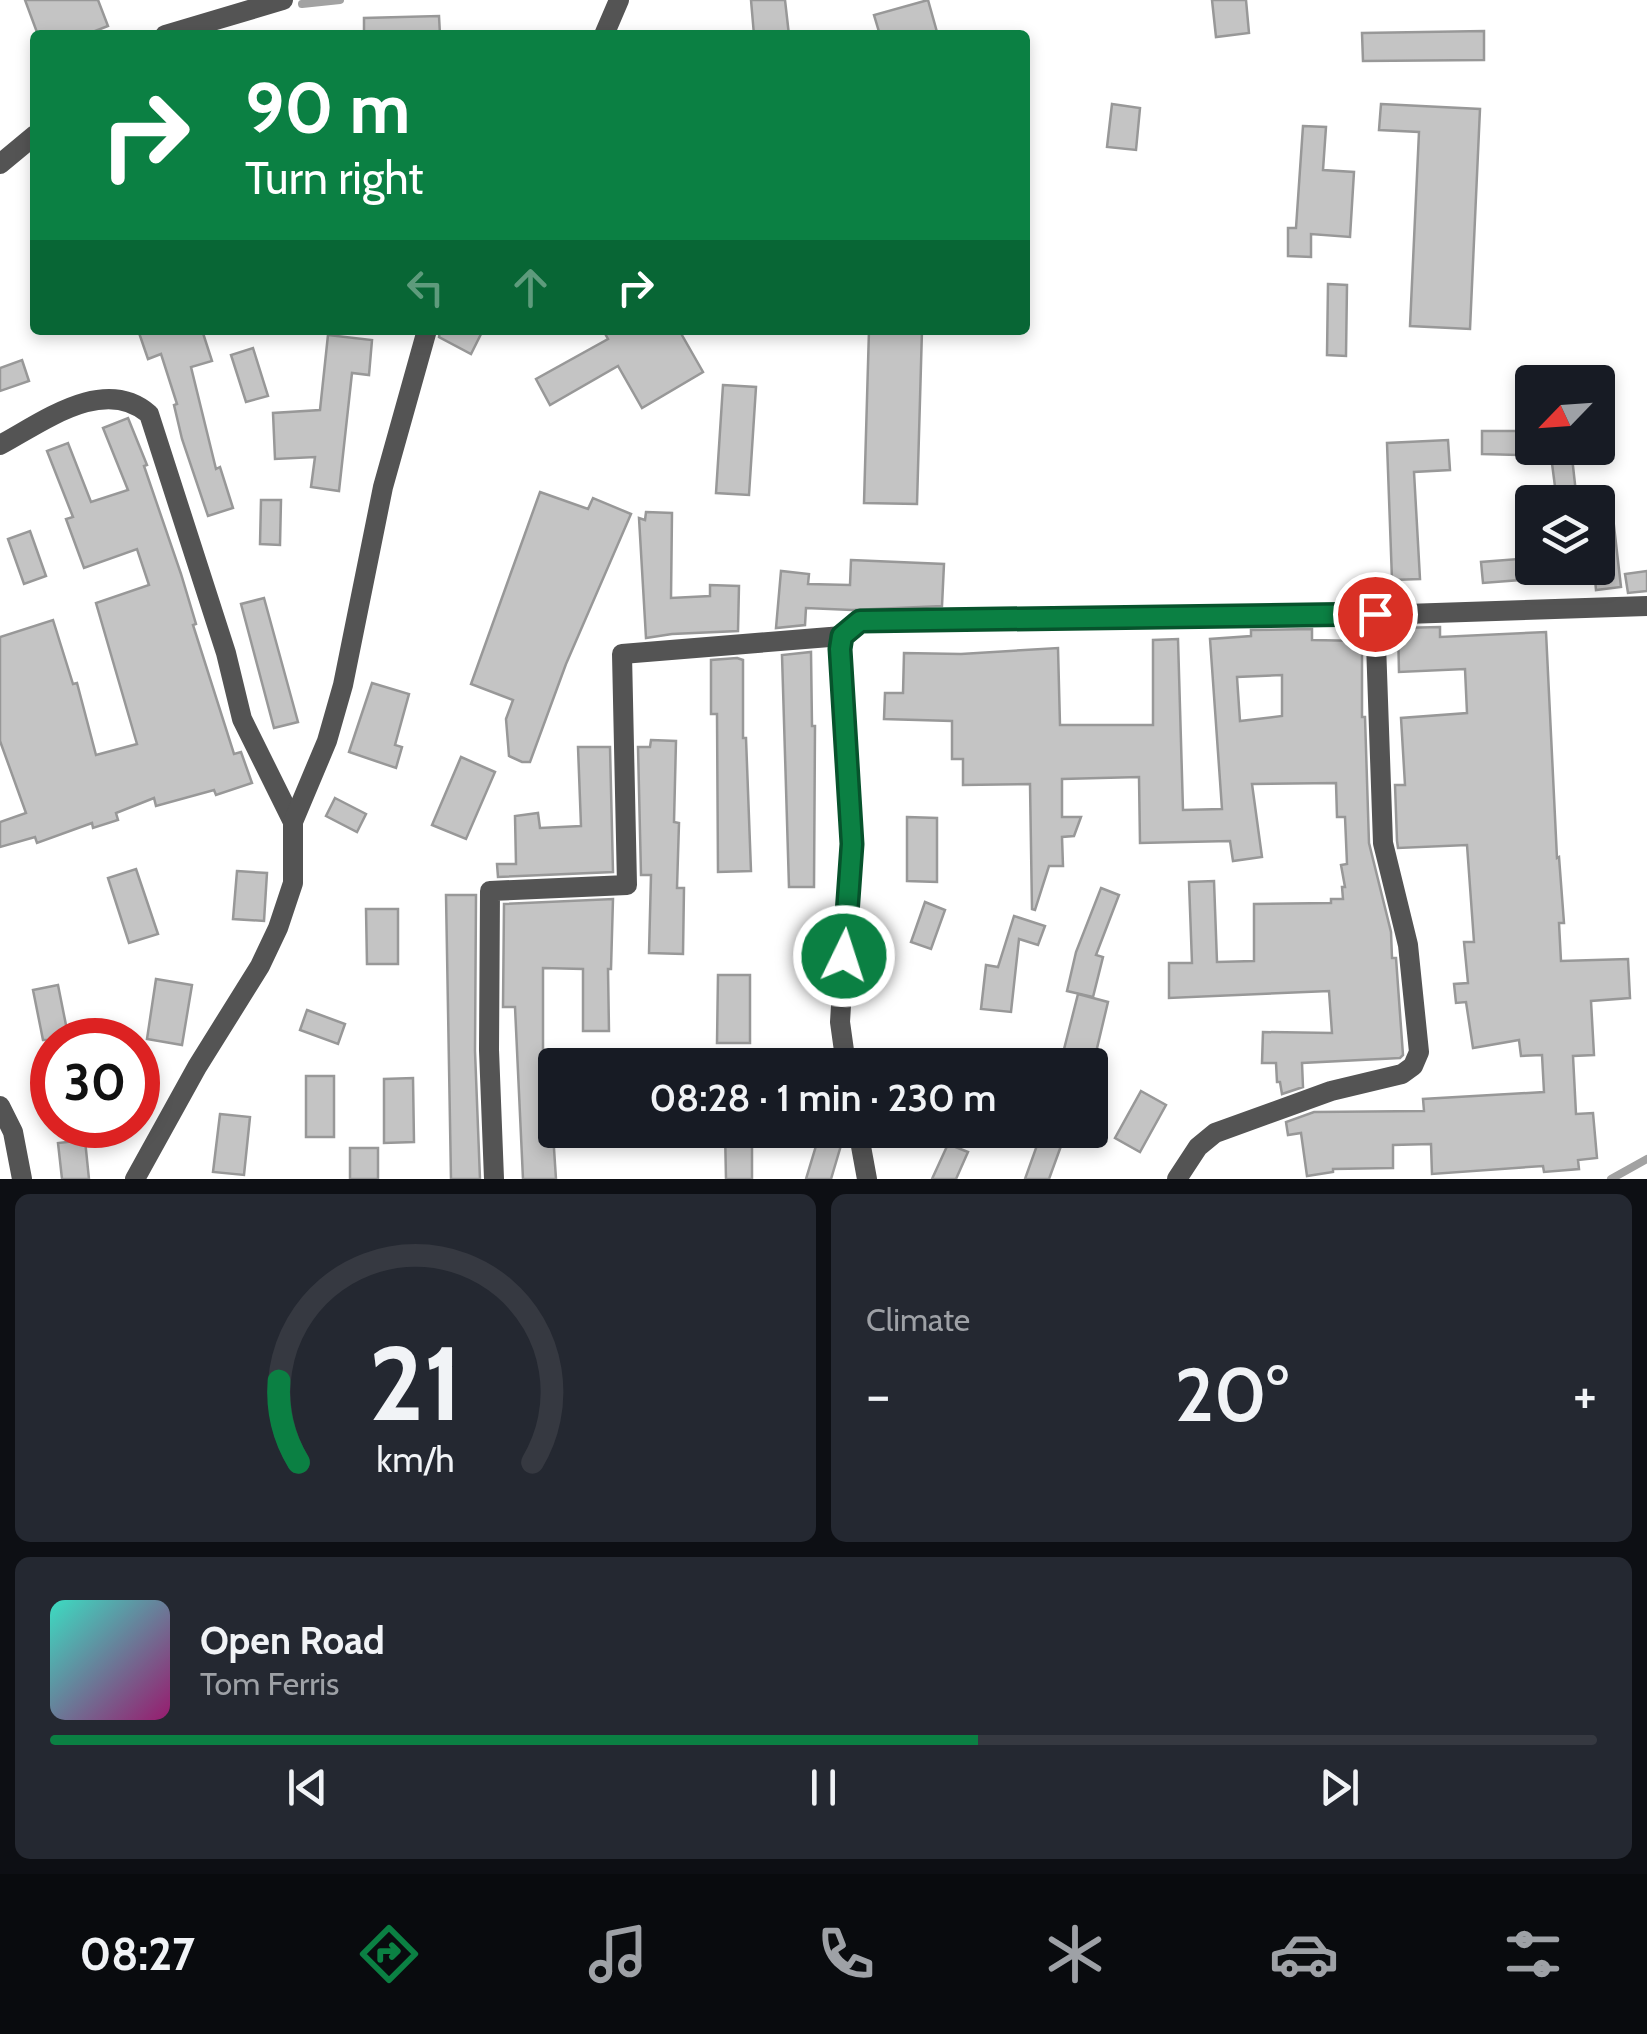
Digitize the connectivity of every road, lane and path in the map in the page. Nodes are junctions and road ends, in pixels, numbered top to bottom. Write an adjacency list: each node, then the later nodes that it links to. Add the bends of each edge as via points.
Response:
1 (618, 0): 4 (street)
2 (277, 1): 3 (street)
3 (181, 30)
4 (606, 30)
5 (30, 139): 6 (street)
6 (0, 164)
7 (426, 335): 12 (street, via 382,487 343,685)
8 (0, 444): 12 (street, via 89,401 124,399 149,414 242,719)
9 (1647, 606): 10 (street)
10 (1375, 614): 11 (street, via 860,621); 20 (street, via 1383,843 1408,945 1419,1052 1402,1074 1331,1090 1216,1133)
11 (842, 636): 13 (street, via 852,844); 18 (street, via 622,654 627,885 490,891)
12 (294, 822): 17 (street, via 293,883 270,946)
13 (844, 1048)
14 (0, 1106): 16 (street)
15 (861, 1148): 19 (street)
16 (22, 1179)
17 (135, 1179)
18 (494, 1179)
19 (866, 1179)
20 (1177, 1179)

